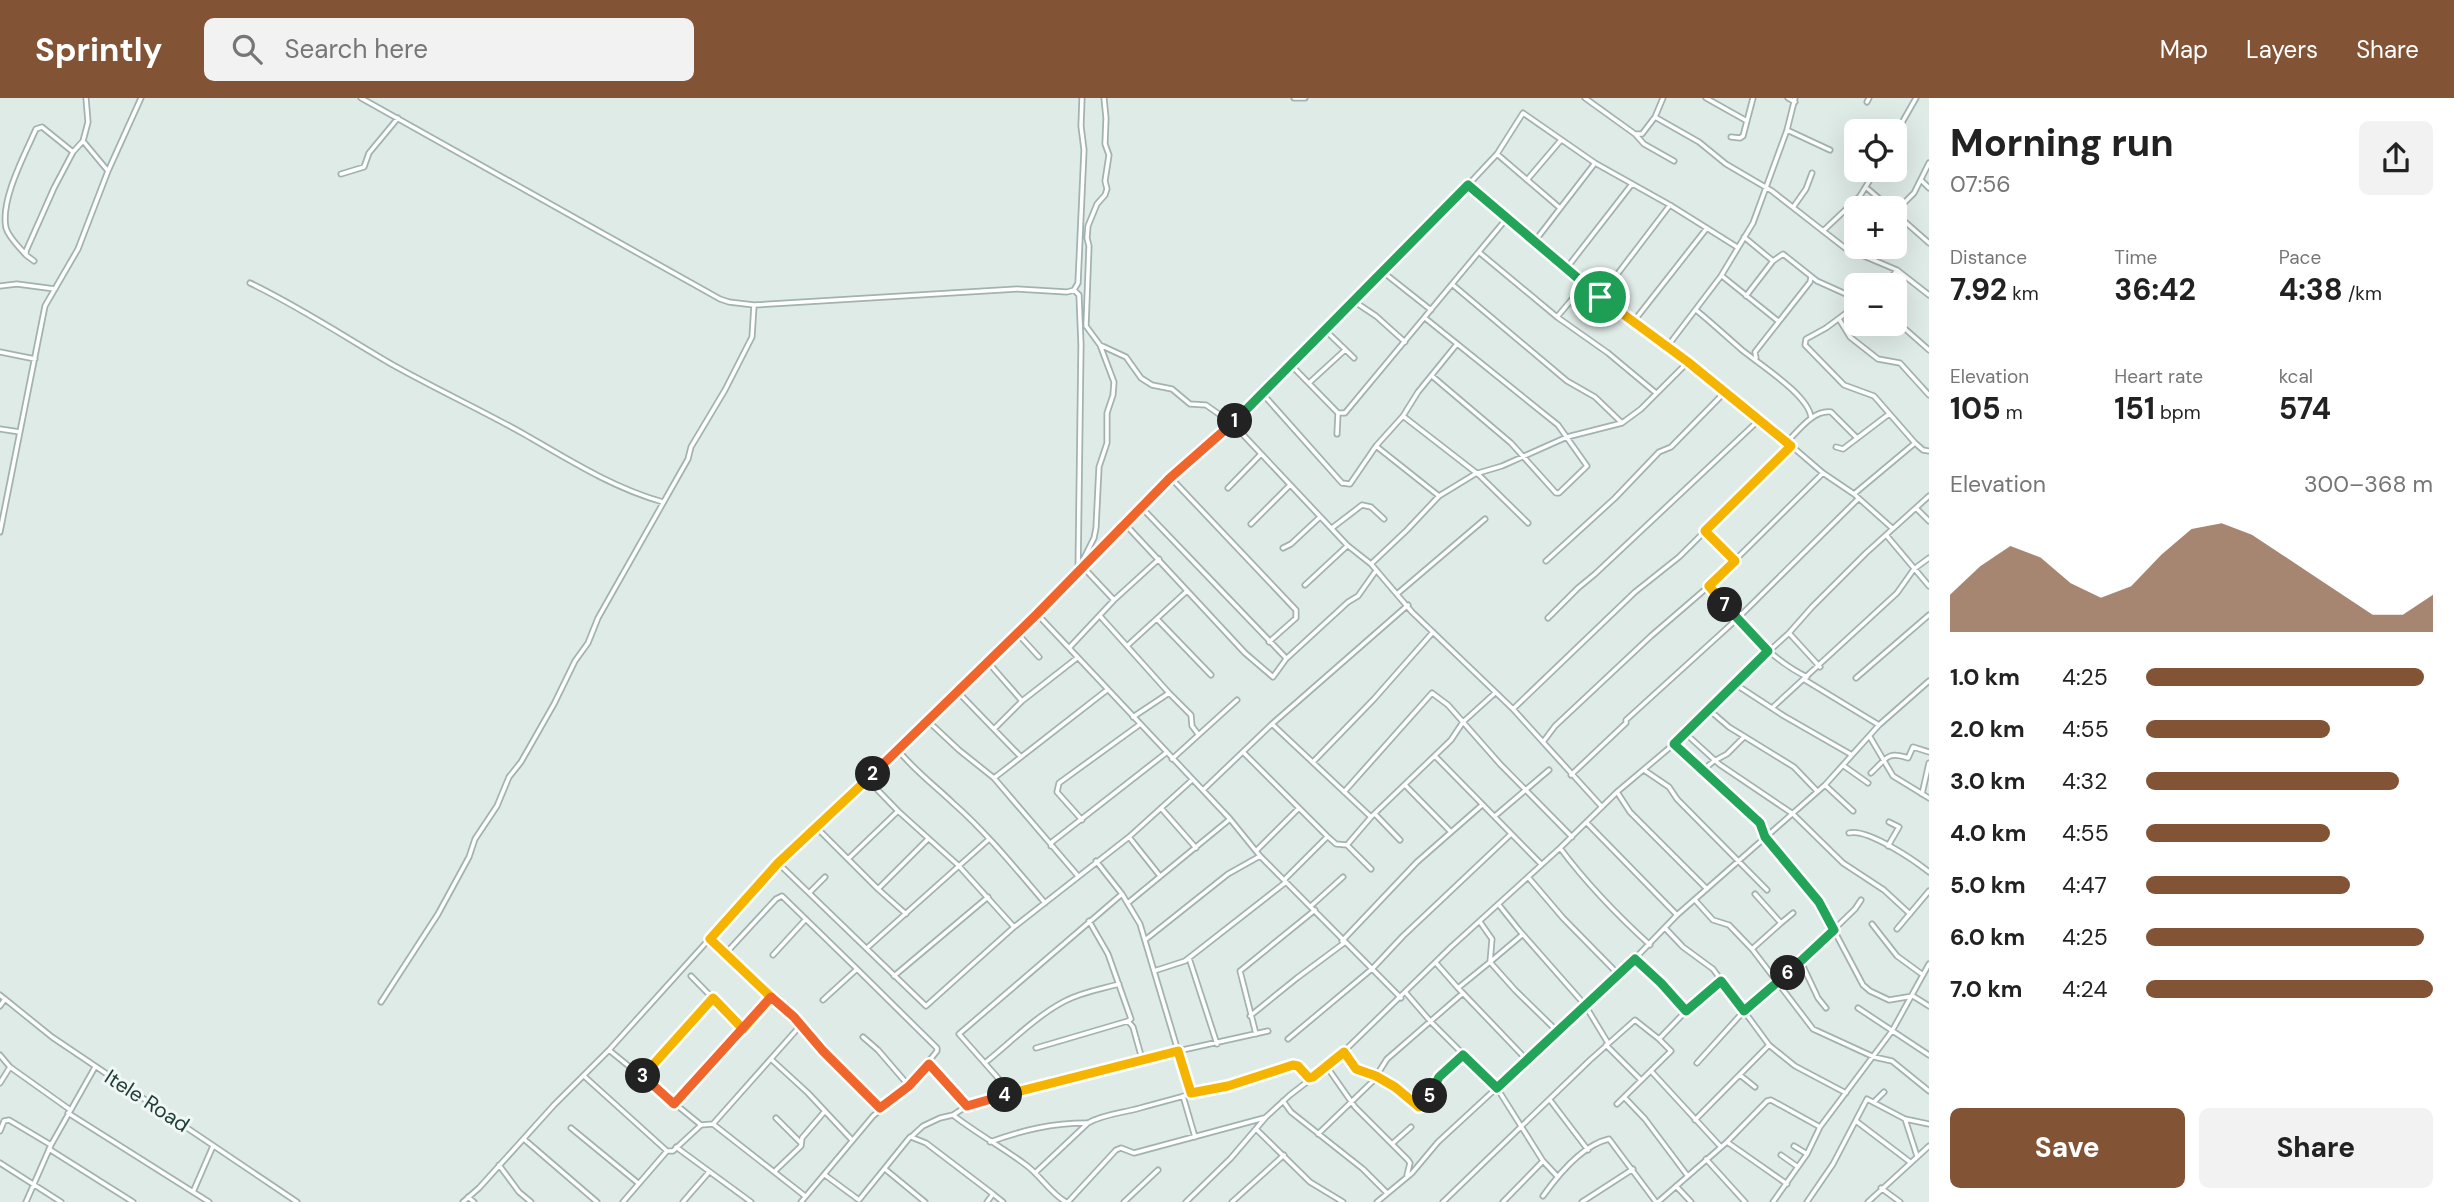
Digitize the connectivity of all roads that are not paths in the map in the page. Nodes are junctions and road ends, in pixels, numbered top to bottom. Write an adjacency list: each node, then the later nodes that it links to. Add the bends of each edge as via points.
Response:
1 (86, 98): 23 (street, via 88,122)
2 (141, 98): 30 (street)
3 (361, 98): 16 (street)
4 (1082, 98): 71 (street, via 1081,217)
5 (1104, 98): 90 (street, via 1107,188 1088,226 1085,314 1091,337)
6 (1294, 98): 7 (street)
7 (1305, 98)
8 (1585, 98): 20 (street)
9 (1663, 98): 15 (street)
10 (1706, 98): 18 (street)
11 (1753, 98): 18 (street)
12 (1788, 98): 14 (street)
13 (1916, 98): 17 (street)
14 (1795, 100): 19 (street)
15 (1655, 117): 20 (street, via 1642,134); 38 (street)
16 (398, 118): 32 (street, via 374,145 364,167); 77 (street, via 720,299)
17 (1904, 119)
18 (1747, 121): 21 (street, via 1742,137)
19 (1787, 130): 24 (street); 38 (street)
20 (1635, 134): 27 (street)
21 (1731, 137)
22 (1561, 140): 26 (street, via 1524,112); 28 (street); 33 (street)
23 (83, 141): 25 (street); 30 (street)
24 (1830, 150)
25 (73, 152): 55 (street); 55 (street, via 42,127 36,129 12,185 5,215 9,233)
26 (1497, 155): 33 (street); 37 (street)
27 (1674, 161)
28 (1595, 163): 36 (street); 45 (street)
29 (1929, 163): 34 (street)
30 (108, 171): 70 (street, via 78,250)
31 (1812, 173): 44 (street)
32 (341, 174)
33 (1528, 180): 45 (street)
34 (1922, 180): 40 (street); 42 (street)
35 (1870, 182): 39 (street)
36 (1632, 184): 43 (street); 58 (street)
37 (1468, 185): 46 (street); 59 (street)
38 (1767, 185): 44 (street); 50 (street)
39 (1867, 188): 41 (street); 49 (street)
40 (1929, 188)
41 (1876, 196)
42 (1907, 201)
43 (1670, 205): 48 (street); 75 (street)
44 (1794, 206): 49 (street)
45 (1560, 208): 51 (street)
46 (1507, 218): 51 (street); 54 (street)
47 (1907, 224): 52 (street)
48 (1707, 228): 53 (street); 84 (street)
49 (1823, 231): 60 (street, via 1844,248)
50 (1744, 237): 53 (street); 57 (street)
51 (1535, 241): 58 (street)
52 (1929, 243)
53 (1737, 247): 62 (street)
54 (1479, 253): 67 (street); 82 (street)
55 (26, 255): 56 (street)
56 (34, 261)
57 (1773, 261): 63 (street, via 1785,255); 74 (street)
58 (1566, 269): 68 (street)
59 (1385, 270): 76 (street); 78 (street)
60 (1897, 270): 61 (street); 73 (street)
61 (1895, 273)
62 (1721, 276): 74 (street); 79 (street)
63 (1811, 276): 64 (street); 65 (street)
64 (1817, 281): 65 (street); 72 (street)
65 (1810, 282): 85 (street)
66 (250, 283): 138 (street, via 570,462)
67 (1453, 285): 78 (street); 113 (street)
68 (1584, 285): 75 (street); 82 (street)
69 (0, 286): 70 (street)
70 (55, 289): 98 (street, via 45,306)
71 (1074, 290): 77 (street); 163 (street, via 1079,295 1081,345)
72 (1844, 295)
73 (1929, 295)
74 (1746, 296): 85 (street)
75 (1600, 297): 84 (street)
76 (1352, 300): 86 (street); 88 (street)
77 (754, 304): 138 (street, via 752,337)
78 (1431, 310): 81 (street)
79 (1696, 310): 91 (street); 96 (street)
80 (1844, 314): 83 (street)
81 (1425, 317): 88 (street); 89 (street)
82 (1557, 317): 106 (street)
83 (1839, 319): 107 (street, via 1850,337 1878,359 1900,363); 109 (street, via 1806,339 1805,345 1844,385 1871,393)
84 (1634, 321): 91 (street)
85 (1778, 321): 95 (street)
86 (1325, 330): 92 (street); 101 (street)
87 (1907, 331): 93 (street)
88 (1405, 342): 108 (street, via 1345,413)
89 (1457, 344): 102 (street); 118 (street)
90 (1100, 345): 114 (street, via 1126,357 1141,378 1172,388 1190,404 1206,405); 160 (street, via 1114,382 1107,443 1099,467 1096,528)
91 (1667, 347): 100 (street)
92 (1345, 349): 97 (street); 103 (street)
93 (1929, 350)
94 (0, 352): 98 (street)
95 (1755, 352): 96 (street); 99 (street)
96 (1748, 354): 99 (street)
97 (1354, 358)
98 (35, 359): 116 (street)
99 (1756, 360): 111 (street, via 1805,404)
100 (1688, 362): 105 (street); 106 (street)
101 (1290, 365): 103 (street); 104 (street)
102 (1432, 376): 110 (street); 126 (street)
103 (1309, 383): 108 (street)
104 (1261, 392): 114 (street); 122 (street, via 1342,484 1350,484)
105 (1725, 392): 112 (street); 157 (street)
106 (1656, 393): 113 (street)
107 (1929, 395)
108 (1338, 413): 117 (street)
109 (1889, 414): 119 (street); 120 (street)
110 (1403, 416): 122 (street); 128 (street)
111 (1811, 418): 119 (street, via 1831,412); 121 (street)
112 (1760, 419): 121 (street); 174 (street)
113 (1622, 423): 118 (street)
114 (1233, 424): 125 (street); 129 (street)
115 (0, 429): 116 (street)
116 (20, 432): 133 (street)
117 (1338, 434)
118 (1567, 437): 126 (street); 126 (street, via 1587,466 1559,493)
119 (1857, 438): 123 (street, via 1843,449)
120 (1915, 443): 124 (street); 134 (street)
121 (1789, 444): 127 (street); 150 (street)
122 (1376, 446): 135 (street)
123 (1836, 447)
124 (1929, 451)
125 (1261, 454): 130 (street); 131 (street)
126 (1525, 457): 128 (street)
127 (1823, 473): 134 (street); 158 (street)
128 (1479, 475): 135 (street); 145 (street)
129 (1170, 478): 139 (street); 180 (street, via 1296,610 1296,618)
130 (1290, 485): 141 (street); 146 (street)
131 (1228, 488)
132 (0, 489): 133 (street)
133 (9, 492): 151 (street)
134 (1854, 494): 137 (street)
135 (1438, 496): 159 (street)
136 (1929, 496): 140 (street)
137 (1858, 499): 149 (street); 176 (street)
138 (663, 502): 354 (street, via 438,914)
139 (1142, 508): 147 (street); 180 (street)
140 (1916, 508): 144 (street); 149 (street)
141 (1320, 517): 148 (street); 154 (street)
142 (1384, 519): 148 (street, via 1362,505)
143 (1485, 519): 168 (street)
144 (1929, 521)
145 (1528, 523)
146 (1251, 524)
147 (1126, 525): 156 (street); 160 (street)
148 (1332, 528): 153 (street)
149 (1892, 528): 152 (street)
150 (1705, 531): 158 (street); 201 (street)
151 (0, 532)
152 (1887, 536): 161 (street); 179 (street)
153 (1347, 545): 159 (street); 164 (street)
154 (1283, 548)
155 (1929, 558): 161 (street)
156 (1158, 559): 167 (street); 169 (street)
157 (1546, 561)
158 (1735, 561): 165 (street)
159 (1370, 564): 162 (street)
160 (1083, 567): 163 (street); 169 (street)
161 (1914, 569): 166 (street); 188 (street, via 1898,593)
162 (1375, 572): 168 (street); 186 (street, via 1358,596)
163 (1078, 573): 171 (street)
164 (1305, 585)
165 (1709, 586): 176 (street); 214 (street, via 1621,663)
166 (1929, 586)
167 (1187, 591): 175 (street); 186 (street, via 1270,677)
168 (1398, 594): 170 (street)
169 (1114, 600): 173 (street)
170 (1408, 605): 177 (street); 206 (street)
171 (1037, 614): 178 (street); 182 (street)
172 (1929, 615): 190 (street)
173 (1100, 616): 181 (street); 182 (street)
174 (1548, 618)
175 (1157, 619): 181 (street); 189 (street)
176 (1737, 619): 183 (street); 233 (street)
177 (1433, 631): 197 (street); 226 (street)
178 (1017, 633): 184 (street); 187 (street)
179 (1789, 633): 183 (street); 188 (street)
180 (1269, 642): 186 (street)
181 (1127, 646): 196 (street)
182 (1069, 648): 185 (street)
183 (1768, 651): 191 (street); 193 (street)
184 (1039, 657)
185 (1077, 658): 194 (street); 199 (street)
186 (1286, 659)
187 (987, 661): 195 (street); 199 (street)
188 (1820, 667): 191 (street)
189 (1211, 675)
190 (1856, 678)
191 (1806, 679): 200 (street); 208 (street)
192 (1929, 681): 208 (street)
193 (1735, 684): 200 (street); 202 (street)
194 (1107, 690): 203 (street); 222 (street)
195 (957, 691): 204 (street); 209 (street)
196 (1169, 693): 203 (street); 211 (street, via 1191,715)
197 (1495, 694): 201 (street); 205 (street)
198 (1237, 700): 211 (street)
199 (1022, 701): 209 (street)
200 (1772, 708): 220 (street)
201 (1513, 709): 214 (street)
202 (1708, 709): 210 (street); 212 (street)
203 (1133, 717): 207 (street)
204 (928, 720): 216 (street); 234 (street)
205 (1463, 722): 221 (street); 241 (street); 243 (street, via 1432,693)
206 (1272, 724): 217 (street); 226 (street)
207 (1139, 725): 219 (street); 257 (street, via 1059,783 1057,792)
208 (1879, 725): 213 (street)
209 (994, 729): 222 (street)
210 (1685, 733): 215 (street); 224 (street)
211 (1198, 734): 223 (street)
212 (1744, 737): 224 (street); 242 (street, via 1794,767)
213 (1870, 737): 220 (street); 225 (street)
214 (1543, 742): 233 (street)
215 (1674, 744): 230 (street); 231 (street)
216 (898, 750): 235 (street); 269 (street)
217 (1243, 751): 240 (street); 248 (street)
218 (1929, 752): 225 (street, via 1913,747 1907,758 1897,754)
219 (1166, 753): 223 (street); 257 (street)
220 (1852, 755): 228 (street)
221 (1435, 756): 239 (street); 247 (street)
222 (1021, 757): 234 (street)
223 (1172, 760): 236 (street)
224 (1714, 761): 231 (street); 253 (street)
225 (1884, 761): 232 (street); 245 (street, via 1896,779)
226 (1313, 762): 243 (street)
227 (1929, 763): 245 (street)
228 (1843, 765): 237 (street); 238 (street)
229 (1549, 770): 241 (street)
230 (1644, 770): 244 (street); 279 (street, via 1669,788)
231 (1703, 770): 267 (street, via 1760,823)
232 (1871, 773)
233 (1571, 775): 249 (street)
234 (994, 778): 271 (street)
235 (867, 779): 252 (street); 260 (street)
236 (1192, 780): 240 (street); 250 (street)
237 (1868, 783)
238 (1825, 785): 242 (street); 251 (street)
239 (1405, 786): 254 (street); 261 (street)
240 (1203, 790): 256 (street)
241 (1526, 790): 255 (street); 266 (street)
242 (1817, 791): 253 (street)
243 (1344, 792): 254 (street)
244 (1617, 792): 249 (street); 292 (street, via 1630,812)
245 (1922, 794): 246 (street)
246 (1929, 798)
247 (1482, 805): 255 (street); 261 (street)
248 (1299, 807): 264 (street); 276 (street)
249 (1602, 807): 258 (street)
250 (1161, 808): 265 (street); 274 (street)
251 (1853, 810)
252 (898, 811): 268 (street); 278 (street)
253 (1793, 814): 267 (street); 308 (street, via 1843,863)
254 (1373, 816): 270 (street); 272 (street)
255 (1495, 816): 263 (street)
256 (1230, 819): 274 (street); 276 (street)
257 (1082, 820): 271 (street)
258 (1587, 822): 266 (street); 309 (street)
259 (1889, 822): 273 (street, via 1899,827)
260 (815, 826): 278 (street); 281 (street)
261 (1451, 832): 322 (street, via 1384,895)
262 (1849, 833): 273 (street)
263 (1511, 834): 282 (street); 334 (street)
264 (1327, 836): 272 (street, via 1336,844); 291 (street)
265 (1129, 837): 280 (street); 287 (street)
266 (1572, 837): 275 (street)
267 (1765, 837): 279 (street); 318 (street, via 1819,902)
268 (928, 839): 283 (street); 293 (street)
269 (988, 840): 283 (street); 303 (street)
270 (1400, 840)
271 (1052, 844): 286 (street)
272 (1347, 845): 284 (street)
273 (1888, 846): 285 (street)
274 (1196, 848): 287 (street)
275 (1560, 848): 282 (street); 323 (street, via 1611,909)
276 (1256, 851): 277 (street)
277 (1260, 856): 291 (street); 321 (street, via 1228,874)
278 (848, 859): 293 (street)
279 (1740, 859): 292 (street); 294 (street)
280 (1096, 861): 286 (street); 297 (street)
281 (778, 863): 296 (street); 320 (street)
282 (1541, 864): 290 (street)
283 (958, 865): 299 (street); 306 (street)
284 (1371, 869)
285 (1929, 872)
286 (1078, 876): 303 (street)
287 (1160, 876): 302 (street)
288 (825, 877): 296 (street)
289 (1343, 877): 305 (street)
290 (1527, 877): 304 (street); 337 (street)
291 (1285, 881): 305 (street); 328 (street)
292 (1707, 889): 300 (street)
293 (878, 890): 306 (street)
294 (1767, 890)
295 (1929, 891): 308 (street)
296 (809, 893): 324 (street)
297 (1122, 894): 302 (street); 311 (street)
298 (1755, 894): 313 (street)
299 (988, 897): 315 (street); 340 (street)
300 (1695, 900): 309 (street); 325 (street)
301 (1861, 900): 318 (street)
302 (1129, 902): 321 (street)
303 (1045, 903): 315 (street)
304 (1499, 905): 312 (street); 319 (street)
305 (1313, 908): 322 (street); 362 (street, via 1241,970)
306 (906, 914): 324 (street)
307 (1793, 914): 313 (street)
308 (1910, 914): 317 (street)
309 (1677, 915): 316 (street)
310 (806, 919): 326 (street, via 782,896); 327 (street); 335 (street)
311 (1089, 921): 342 (street); 388 (street, via 959,1034)
312 (1480, 922): 330 (street, via 1492,939); 332 (street)
313 (1782, 923): 325 (street)
314 (1872, 924): 338 (street, via 1898,956)
315 (1014, 927): 340 (street, via 926,1006)
316 (1665, 928): 323 (street); 341 (street)
317 (1897, 929)
318 (1834, 930): 331 (street); 348 (street, via 1866,988 1889,1000)
319 (1523, 935): 330 (street); 355 (street)
320 (710, 939): 326 (street); 378 (street)
321 (1145, 940): 336 (street)
322 (1343, 942): 334 (street); 362 (street)
323 (1650, 945): 329 (street)
324 (867, 948): 340 (street)
325 (1752, 949): 343 (street)
326 (726, 953): 349 (street)
327 (773, 956)
328 (1189, 958): 336 (street); 374 (street)
329 (1635, 959): 337 (street); 360 (street)
330 (1490, 961): 344 (street); 368 (street)
331 (1801, 962): 343 (street); 358 (street)
332 (1436, 963): 344 (street); 345 (street)
333 (1929, 964): 338 (street)
334 (1373, 968): 351 (street); 372 (street)
335 (857, 969): 353 (street); 390 (street, via 937,1048)
336 (1154, 971): 379 (street)
337 (1619, 975): 355 (street)
338 (1923, 975): 348 (street)
339 (691, 976): 350 (street)
340 (894, 976)
341 (1721, 981): 360 (street); 361 (street)
342 (1119, 984): 363 (street, via 1131,1018); 388 (street, via 1066,1000)
343 (1778, 984): 361 (street); 384 (street, via 1813,1029)
344 (1458, 988): 346 (street)
345 (1406, 993): 351 (street); 364 (street)
346 (1464, 993): 364 (street); 387 (street)
347 (0, 995): 352 (street, Itele Road)
348 (1913, 996): 357 (street); 369 (street)
349 (771, 997): 365 (street); 366 (street)
350 (713, 998): 366 (street); 398 (street)
351 (1401, 998): 380 (street)
352 (5, 999): 356 (street); 392 (street, Itele Road)
353 (823, 1000)
354 (381, 1002)
355 (1585, 1005): 368 (street); 375 (street)
356 (0, 1006)
357 (1929, 1006)
358 (1826, 1008)
359 (1858, 1008): 369 (street)
360 (1686, 1011): 373 (street)
361 (1744, 1011): 376 (street); 389 (street)
362 (1250, 1016): 370 (street)
363 (1128, 1021): 377 (street); 385 (street)
364 (1431, 1022): 382 (street); 397 (street, via 1388,1059)
365 (800, 1026): 386 (street); 419 (street)
366 (743, 1029): 416 (street)
367 (1268, 1031): 370 (street)
368 (1557, 1031): 387 (street)
369 (1892, 1031): 383 (street); 384 (street)
370 (1256, 1034): 374 (street)
371 (863, 1037): 402 (street)
372 (1289, 1039)
373 (1659, 1039): 375 (street, via 1635,1020); 394 (street, via 1671,1052)
374 (1217, 1044): 379 (street)
375 (1607, 1044): 400 (street); 413 (street)
376 (1769, 1045): 395 (street); 408 (street, via 1795,1066)
377 (1036, 1048)
378 (608, 1050): 396 (street); 398 (street)
379 (1178, 1051): 385 (street); 407 (street)
380 (1344, 1052): 393 (street); 397 (street, via 1356,1069)
381 (0, 1055): 391 (street)
382 (1463, 1055): 397 (street, via 1439,1077 1419,1107); 404 (street)
383 (1929, 1055)
384 (1874, 1057): 405 (street, via 1892,1061); 408 (street)
385 (1142, 1059): 409 (street)
386 (772, 1060): 421 (street); 429 (street)
387 (1527, 1060): 404 (street)
388 (986, 1062): 409 (street)
389 (1696, 1063)
390 (929, 1064): 402 (street); 418 (street)
391 (10, 1067): 401 (street); 420 (street)
392 (95, 1067): 420 (street); 447 (street, Itele Road)
393 (1327, 1067): 399 (street); 412 (street)
394 (1651, 1071): 400 (street); 426 (street)
395 (1740, 1075): 403 (street); 426 (street)
396 (584, 1076): 441 (street); 454 (street)
397 (1376, 1076): 412 (street)
398 (642, 1077): 416 (street)
399 (1313, 1077): 407 (street, via 1293,1065); 414 (street)
400 (1641, 1080): 411 (street)
401 (0, 1083)
402 (909, 1086): 419 (street)
403 (1755, 1087)
404 (1497, 1088): 433 (street); 461 (street)
405 (1929, 1091)
406 (1884, 1092): 415 (street)
407 (1191, 1093): 410 (street)
408 (1846, 1093): 434 (street)
409 (1004, 1095): 418 (street)
410 (1183, 1096): 428 (street); 440 (street)
411 (1625, 1098): 417 (street); 475 (street)
412 (1352, 1100): 438 (street); 446 (street)
413 (1550, 1100): 433 (street); 453 (street)
414 (1283, 1101): 423 (street); 438 (street)
415 (1874, 1102): 425 (street); 427 (street, via 1867,1099)
416 (674, 1104): 431 (street)
417 (1617, 1104)
418 (967, 1106): 422 (street)
419 (880, 1108): 442 (street)
420 (68, 1111): 451 (street); 482 (street)
421 (825, 1111): 442 (street); 445 (street)
422 (953, 1115): 439 (street, via 923,1126); 443 (street)
423 (1266, 1117): 436 (street); 440 (street)
424 (776, 1118): 445 (street)
425 (1905, 1119): 430 (street); 458 (street)
426 (1695, 1120): 448 (street)
427 (1856, 1121): 462 (street); 518 (street)
428 (1088, 1123): 443 (street, via 1057,1123); 472 (street)
429 (713, 1124): 431 (street); 469 (street)
430 (1929, 1124)
431 (701, 1125): 452 (street)
432 (1411, 1127): 446 (street)
433 (1523, 1127): 460 (street); 512 (street)
434 (1820, 1127): 444 (street, via 1771,1100); 455 (street)
435 (571, 1128): 477 (street)
436 (1256, 1129): 456 (street); 508 (street)
437 (0, 1131): 451 (street, via 9,1120)
438 (1318, 1134): 483 (street)
439 (911, 1137): 467 (street); 484 (street, via 926,1143)
440 (1195, 1137): 506 (street, via 1134,1153 1116,1150)
441 (525, 1140): 465 (street); 498 (street)
442 (852, 1140): 473 (street)
443 (990, 1142): 472 (street)
444 (1727, 1142): 448 (street); 478 (street)
445 (801, 1143): 469 (street)
446 (1393, 1143): 464 (street)
447 (214, 1146): 482 (street); 494 (street, Itele Road)
448 (1720, 1146): 459 (street)
449 (1794, 1146): 455 (street)
450 (1929, 1146): 458 (street)
451 (50, 1147): 479 (street); 492 (street)
452 (677, 1147): 454 (street); 471 (street)
453 (1588, 1150): 468 (street, via 1609,1139); 474 (street)
454 (667, 1152): 477 (street)
455 (1807, 1154): 466 (street)
456 (1284, 1155): 509 (street); 510 (street, via 1310,1182)
457 (1781, 1155): 466 (street)
458 (1917, 1156): 462 (street)
459 (1706, 1159): 475 (street); 516 (street)
460 (1543, 1161): 474 (street); 513 (street)
461 (1421, 1162): 464 (street); 476 (street)
462 (1910, 1162): 481 (street)
463 (0, 1163): 479 (street)
464 (1410, 1163): 476 (street)
465 (499, 1165): 487 (street); 497 (street)
466 (1798, 1167): 478 (street)
467 (885, 1169): 488 (street); 503 (street)
468 (1633, 1169): 489 (street); 514 (street)
469 (775, 1170): 485 (street)
470 (1158, 1170): 507 (street)
471 (709, 1172): 500 (street); 501 (street)
472 (1035, 1173): 506 (street)
473 (825, 1175): 485 (street); 488 (street)
474 (1557, 1176): 486 (street)
475 (1688, 1176): 480 (street)
476 (1406, 1177): 483 (street)
477 (638, 1183): 499 (street)
478 (1787, 1184): 517 (street)
479 (33, 1185): 490 (street); 491 (street)
480 (1676, 1186): 489 (street); 515 (street)
481 (1881, 1188): 519 (street); 520 (street)
482 (193, 1192): 493 (street)
483 (1387, 1193): 511 (street)
484 (993, 1194): 504 (street); 505 (street)
485 (806, 1196): 502 (street)
486 (1543, 1196)
487 (468, 1197): 495 (street); 496 (street)
488 (860, 1201)
489 (1655, 1201)
490 (26, 1202)
491 (61, 1202)
492 (133, 1202)
493 (209, 1202)
494 (297, 1202)
495 (463, 1202)
496 (474, 1202)
497 (531, 1202)
498 (597, 1202)
499 (623, 1202)
500 (683, 1202)
501 (751, 1202)
502 (801, 1202)
503 (925, 1202)
504 (987, 1202)
505 (1003, 1202)
506 (1067, 1202)
507 (1124, 1202)
508 (1186, 1202)
509 (1232, 1202)
510 (1343, 1202)
511 (1377, 1202)
512 (1443, 1202)
513 (1503, 1202)
514 (1582, 1202)
515 (1692, 1202)
516 (1745, 1202)
517 (1773, 1202)
518 (1807, 1202)
519 (1868, 1202)
520 (1900, 1202)

